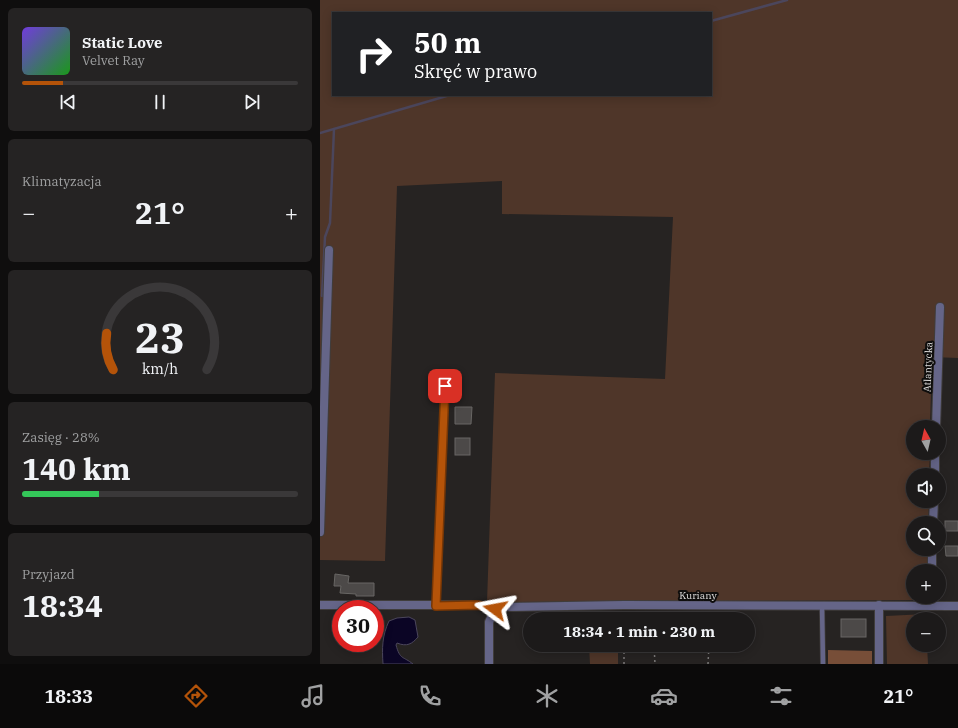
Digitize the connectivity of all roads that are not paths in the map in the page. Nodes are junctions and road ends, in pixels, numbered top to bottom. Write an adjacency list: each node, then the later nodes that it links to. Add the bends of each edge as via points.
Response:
1 (329, 250): 5 (street)
2 (940, 307): 4 (street, Atlantycka)
3 (445, 386): 11 (lane)
4 (936, 420)
5 (320, 532)
6 (906, 603): 10 (street, Kuriany)
7 (946, 604): 12 (street, Kuriany)
8 (320, 605): 11 (street)
9 (822, 605): 10 (street, Kuriany); 13 (street, Kuriany, via 511,606); 15 (lane)
10 (879, 605): 16 (street)
11 (436, 606): 13 (street, via 478,605)
12 (958, 606)
13 (495, 609): 14 (street, via 489,622)
14 (489, 664)
15 (823, 664)
16 (879, 664)

